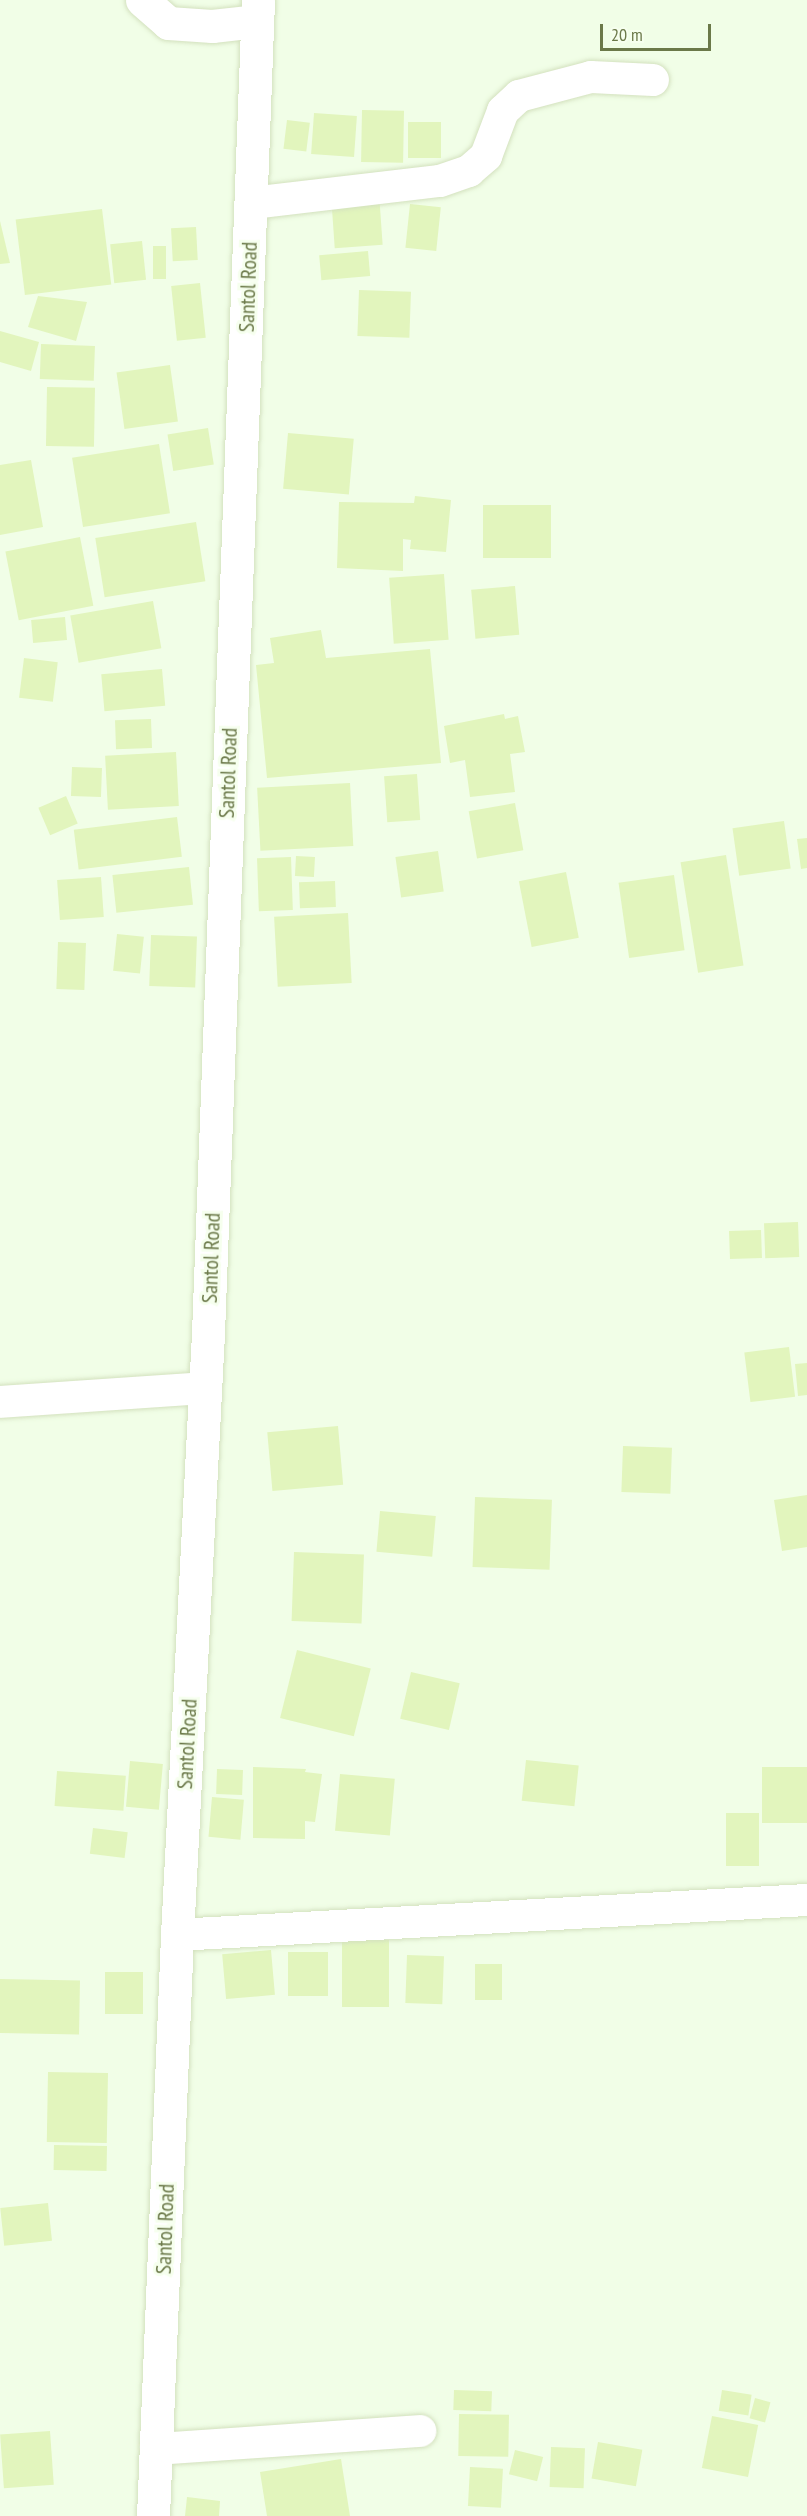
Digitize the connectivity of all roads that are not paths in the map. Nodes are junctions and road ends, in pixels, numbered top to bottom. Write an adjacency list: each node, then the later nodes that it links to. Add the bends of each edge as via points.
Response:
1 (142, 0): 2 (main road, via 168,23 212,26)
2 (257, 10): 4 (main road, Santol Road)
3 (653, 80): 4 (street, via 591,77 519,96 503,111 486,156 469,171 440,181)
4 (252, 203): 5 (main road, Santol Road)
5 (206, 1388): 6 (street); 8 (main road, Santol Road)
6 (0, 1402)
7 (807, 1900): 8 (street)
8 (177, 1935): 10 (main road, Santol Road)
9 (420, 2431): 10 (street)
10 (156, 2449): 11 (main road, Santol Road)
11 (153, 2516)

